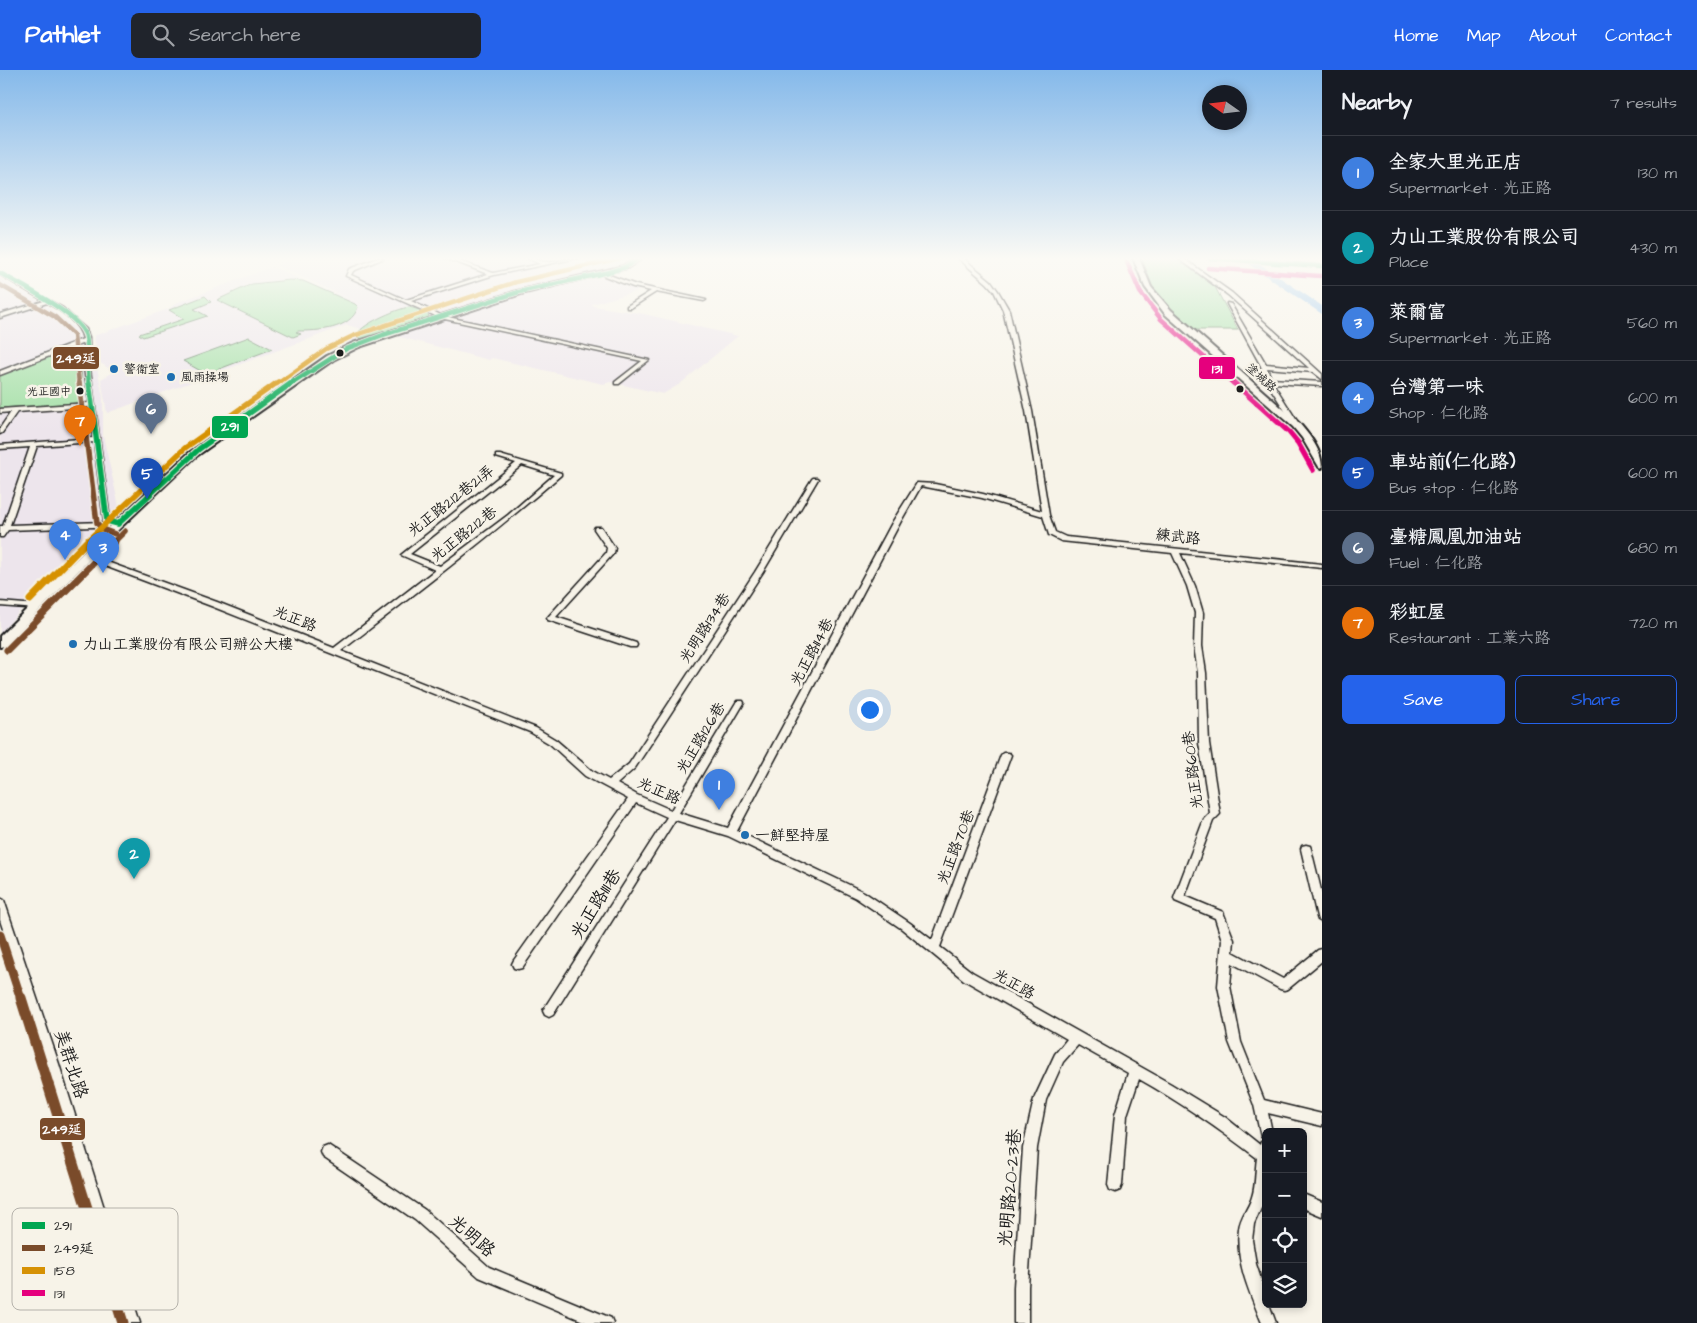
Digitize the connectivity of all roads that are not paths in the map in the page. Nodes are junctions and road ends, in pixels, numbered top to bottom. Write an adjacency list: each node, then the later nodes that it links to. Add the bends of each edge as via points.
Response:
1 (69, 316): 7 (street, via 79,324)
2 (1007, 316): 27 (street, 練武路, via 1029,411)
3 (1173, 316): 18 (main road, 塗城路)
4 (1236, 316): 8 (street, 塗城路)
5 (1255, 316): 9 (street)
6 (442, 317): 13 (street, via 646,360); 28 (main road, via 356,345 321,364 199,449)
7 (86, 340): 10 (street); 15 (street)
8 (1264, 366): 9 (street); 12 (street, 塗城路)
9 (1314, 370): 11 (street)
10 (0, 372)
11 (1322, 377)
12 (1269, 380): 14 (street); 18 (street, 塗城路)
13 (617, 383)
14 (1322, 384)
15 (92, 405): 16 (street); 20 (street)
16 (16, 409): 17 (street); 19 (street)
17 (0, 410)
18 (1296, 425): 25 (main road, 塗城路)
19 (0, 432)
20 (97, 440): 21 (street); 28 (street, via 108,521)
21 (34, 445): 22 (street); 29 (street)
22 (0, 447)
23 (498, 456): 24 (street, 光正路212巷)
24 (521, 463): 35 (street, 光正路212巷21弄, via 405,555); 35 (street, 光正路212巷, via 559,474)
25 (1322, 465)
26 (815, 479): 43 (street, 光明路134巷, via 759,572 632,766)
27 (1046, 515): 32 (street, 練武路, via 1052,534 1064,539); 46 (street, 光正路114巷, via 958,489 919,484)
28 (118, 524): 29 (street); 33 (main road)
29 (3, 528): 31 (street)
30 (598, 530): 39 (street, via 611,548 610,553 551,618)
31 (0, 535)
32 (1175, 550): 34 (street, 練武路); 52 (street, 光正路60巷, via 1192,586 1199,613 1204,743 1215,814 1209,819 1179,898 1219,915 1228,940)
33 (85, 557): 37 (main road); 40 (street, 光正路)
34 (1322, 566)
35 (442, 570): 40 (street, 光正路212巷)
36 (0, 604): 37 (street)
37 (37, 607): 38 (main road)
38 (0, 643)
39 (633, 645)
40 (334, 652): 43 (street, 光正路, via 538,732 588,773)
41 (740, 703): 45 (street, 光正路126巷)
42 (1006, 755): 50 (street, 光正路70巷)
43 (610, 785): 44 (street, 光正路)
44 (634, 798): 45 (street, 光正路); 53 (street, 光正路111巷)
45 (672, 815): 46 (street, 光正路); 54 (street, 光正路111巷)
46 (731, 833): 50 (street, 光正路, via 860,895)
47 (1306, 849): 49 (street)
48 (0, 903): 65 (street, 美群北路)
49 (1322, 917)
50 (934, 949): 55 (street, 光正路, via 968,976)
51 (1322, 954): 52 (street, via 1284,985)
52 (1227, 955): 57 (street, 光正路60巷, via 1224,986 1235,1042)
53 (518, 964)
54 (549, 1011)
55 (1076, 1038): 56 (street, 光正路); 70 (street, 光明路20-23巷, via 1059,1058 1040,1099 1030,1148)
56 (1135, 1071): 61 (street, 光正路, via 1167,1088); 63 (street, via 1122,1115)
57 (1260, 1105): 58 (street); 59 (street, 光正路60巷)
58 (1322, 1120)
59 (1265, 1128)
60 (328, 1152): 69 (street, 光明路, via 420,1214 484,1272)
61 (1262, 1152)
62 (1263, 1173): 71 (street, via 1259,1200 1246,1228 1246,1239 1251,1268)
63 (1115, 1185)
64 (1307, 1203): 66 (street)
65 (98, 1208)
66 (1322, 1209)
67 (129, 1310): 68 (street, 美群北路)
68 (133, 1323)
69 (606, 1323)
70 (1021, 1323)
71 (1269, 1323)

